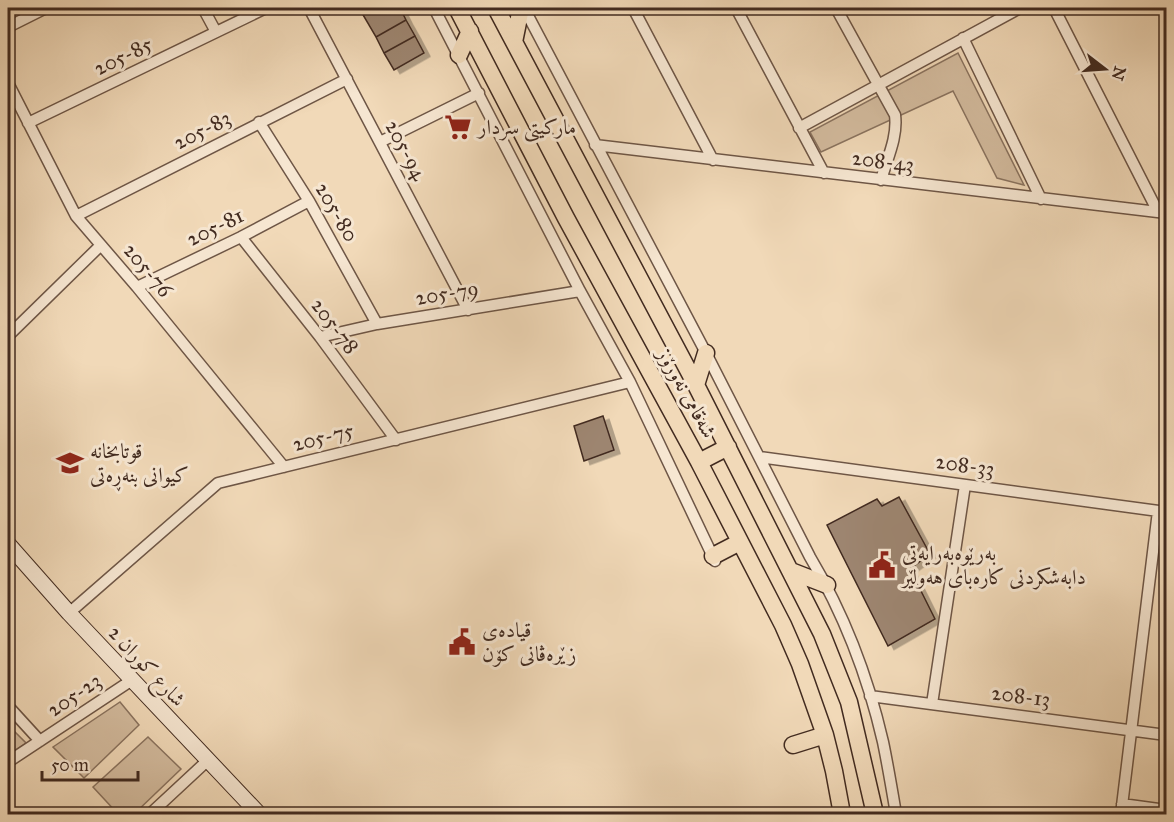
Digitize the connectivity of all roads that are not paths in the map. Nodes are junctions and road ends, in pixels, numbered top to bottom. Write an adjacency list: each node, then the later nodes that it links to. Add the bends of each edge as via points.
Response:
1 (46, 8): 14 (street)
2 (203, 8): 16 (street)
3 (266, 8): 16 (street, 205-85)
4 (309, 8): 20 (street, 205-94)
5 (434, 8): 19 (street)
6 (457, 8): 15 (main road, شەقامی نەورۆز)
7 (496, 8): 18 (main road, شەقامی نەورۆز)
8 (522, 8): 18 (main road); 28 (street)
9 (633, 8): 29 (street)
10 (736, 8): 26 (street)
11 (836, 8): 22 (street)
12 (1020, 8): 17 (street)
13 (1053, 8): 34 (street)
14 (8, 27)
15 (470, 31): 19 (main road); 50 (main road, شەقامی نەورۆز)
16 (216, 32): 25 (street, 205-85)
17 (963, 38): 22 (street); 32 (street)
18 (514, 42): 46 (main road, شەقامی نەورۆز)
19 (459, 55): 23 (street)
20 (347, 79): 24 (street, 205-83); 27 (street, 205-94)
21 (8, 82): 25 (street, 205-76)
22 (879, 86): 26 (street); 31 (street, via 895,115 896,126)
23 (479, 93): 27 (street); 39 (street)
24 (259, 122): 33 (street, 205-80); 35 (street, 205-83)
25 (28, 123): 35 (street, 205-76)
26 (799, 128): 30 (street)
27 (380, 142): 40 (street, 205-94)
28 (595, 145): 29 (street, 208-43); 44 (street)
29 (713, 160): 30 (street, 208-43)
30 (824, 173): 31 (street, 208-43)
31 (881, 180): 32 (street, 208-43)
32 (1041, 199): 34 (street, 208-43)
33 (309, 201): 36 (street, 205-81); 41 (street, 205-80)
34 (1162, 213)
35 (76, 216): 37 (street, 205-76)
36 (241, 237): 38 (street, 205-81); 43 (street, 205-78)
37 (101, 245): 38 (street, 205-76); 42 (street)
38 (137, 287): 51 (street, 205-76)
39 (580, 291): 40 (street, 205-79); 45 (street)
40 (468, 310): 41 (street, 205-79)
41 (377, 324): 43 (street, 205-79)
42 (8, 336)
43 (320, 337): 47 (street, 205-78)
44 (706, 353): 46 (main road); 49 (street)
45 (630, 382): 47 (street, 205-75); 56 (street)
46 (696, 385): 48 (main road, شەقامی نەورۆز)
47 (396, 440): 51 (street, 205-75)
48 (728, 447): 50 (main road); 57 (main road, شەقامی نەورۆز)
49 (759, 457): 52 (street, 208-33); 58 (street)
50 (699, 462): 54 (main road, شەقامی نەورۆز)
51 (284, 467): 59 (street, 205-75, via 218,483)
52 (964, 485): 53 (street, 208-33); 62 (street)
53 (1162, 512): 64 (street)
54 (740, 542): 56 (main road); 65 (main road, شەقامی نەورۆز, via 800,664)
55 (8, 544): 59 (street, شارع كوران 2)
56 (715, 560)
57 (791, 572): 58 (main road); 76 (main road, شەقامی نەورۆز, via 845,691)
58 (827, 585): 61 (street)
59 (69, 613): 60 (street, شارع كوران 2)
60 (132, 680): 67 (street, 205-23); 69 (street, شارع كوران 2)
61 (870, 696): 62 (street, 208-13); 77 (street, via 883,741)
62 (932, 704): 64 (street, 208-13)
63 (8, 706): 67 (street)
64 (1131, 730): 66 (street, 208-13); 71 (street)
65 (825, 735): 68 (main road); 75 (main road, شەقامی نەورۆز)
66 (1167, 735)
67 (40, 741): 70 (street, 205-23)
68 (793, 745)
69 (207, 761): 73 (street); 74 (street, شارع كوران 2)
70 (8, 762)
71 (1122, 809): 72 (street)
72 (1167, 810)
73 (150, 814)
74 (259, 814)
75 (842, 814)
76 (875, 814)
77 (896, 814)

